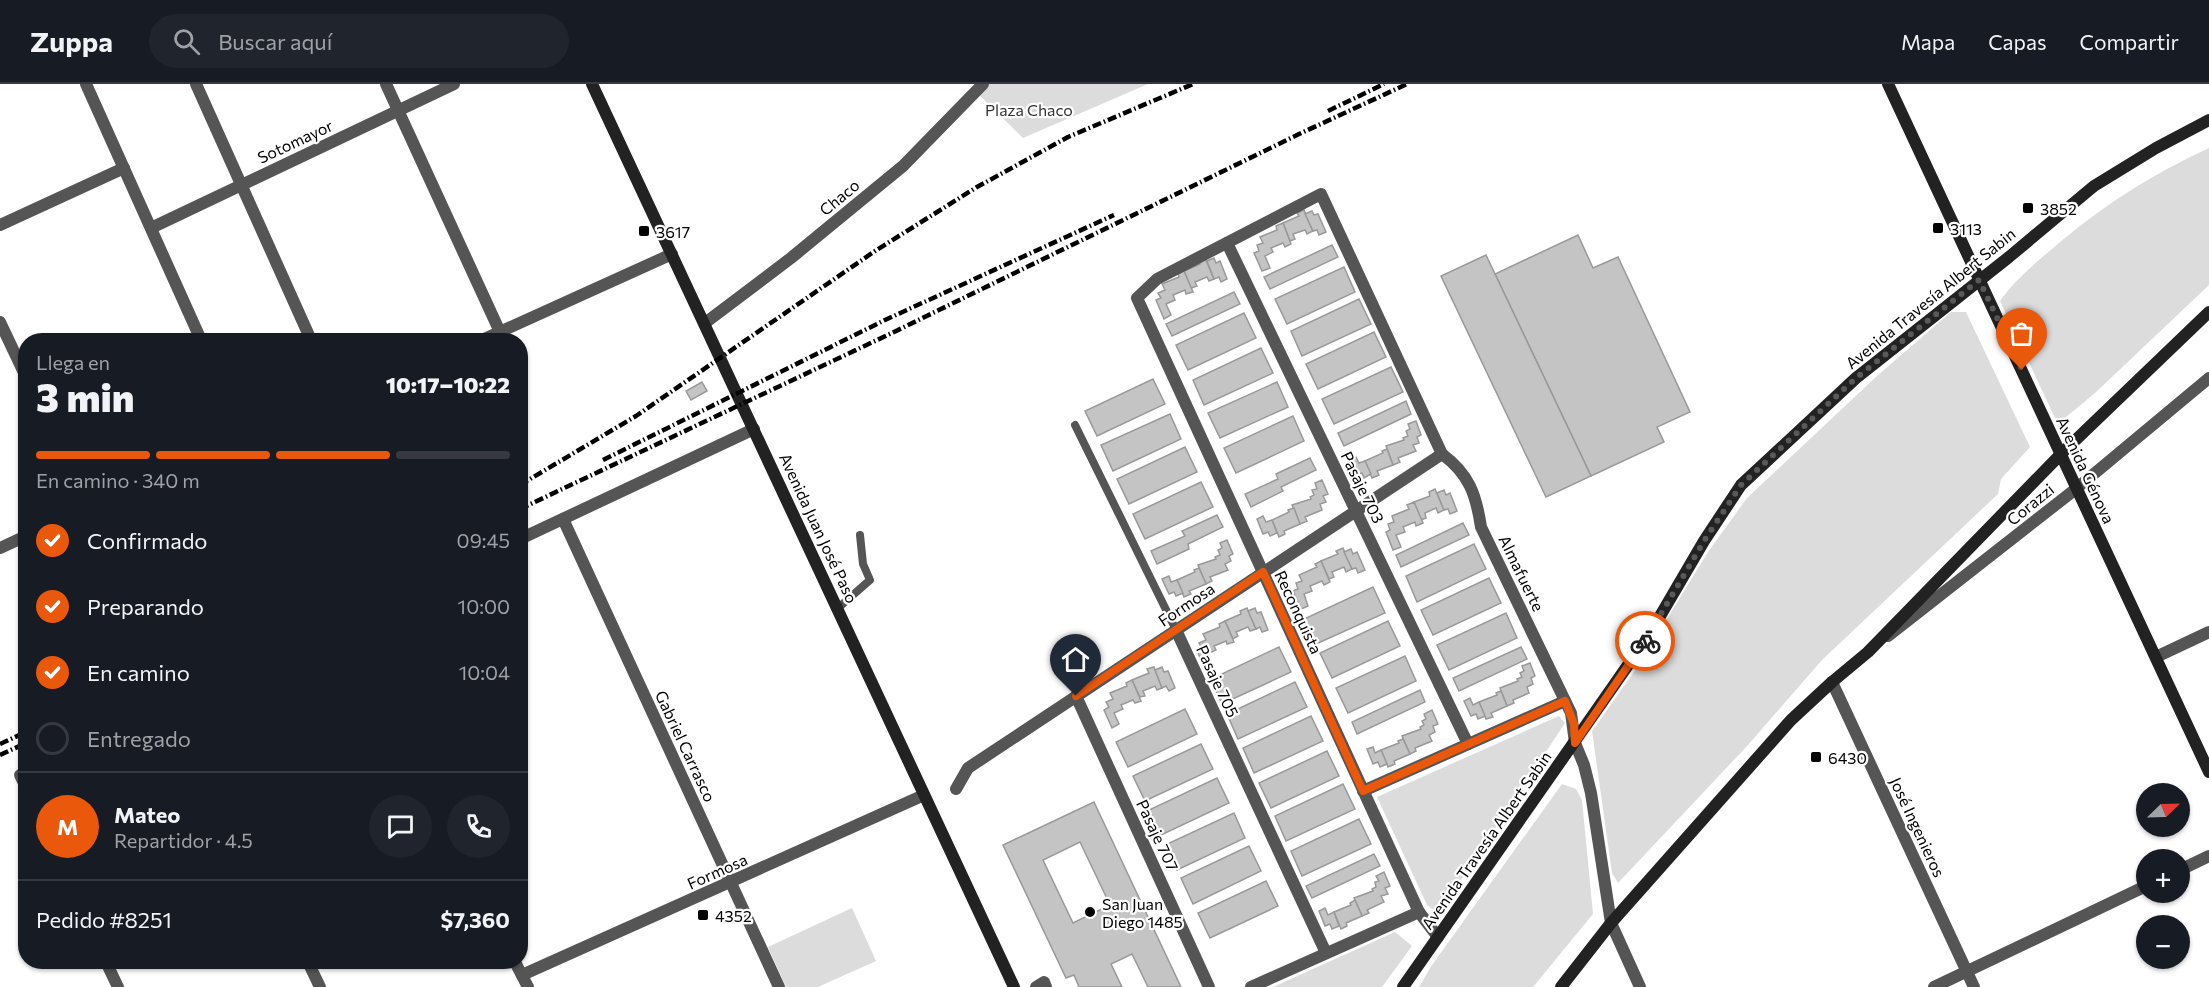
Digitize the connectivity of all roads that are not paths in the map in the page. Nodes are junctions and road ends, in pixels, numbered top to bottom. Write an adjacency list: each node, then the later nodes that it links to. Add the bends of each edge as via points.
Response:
1 (86, 84): 10 (street)
2 (196, 84): 11 (street)
3 (386, 84): 8 (street)
4 (454, 84): 8 (street, Sotomayor)
5 (592, 84): 15 (main road, Avenida Juan José Paso)
6 (1888, 84): 16 (main road, Avenida Génova)
7 (977, 86): 19 (street, Chaco, via 903,165)
8 (398, 110): 11 (street, Sotomayor); 20 (street)
9 (2209, 120): 16 (main road, Avenida Travesía Albert Sabin, via 2094,186)
10 (124, 168): 12 (street); 13 (street)
11 (241, 185): 13 (street, Sotomayor); 22 (street)
12 (0, 225)
13 (151, 228): 21 (street)
14 (1227, 243): 27 (street, Almafuerte, via 1321,194); 30 (street, Pasaje 703); 36 (street, Reconquista, via 1157,279 1137,297)
15 (672, 254): 19 (main road, Avenida Juan José Paso); 20 (street)
16 (1979, 280): 28 (main road, Avenida Génova); 45 (main road, Avenida Travesía Albert Sabin, via 1856,378 1741,485 1649,635)
17 (2209, 312): 28 (main road)
18 (0, 322): 23 (street)
19 (705, 323): 26 (main road, Avenida Juan José Paso)
20 (500, 332)
21 (198, 333)
22 (308, 333)
23 (18, 361)
24 (2209, 378): 29 (street, Corazzi)
25 (1075, 425): 38 (lane, Pasaje 705)
26 (754, 429): 31 (street); 37 (main road, Avenida Juan José Paso)
27 (1442, 454): 30 (street, Formosa); 44 (street, Almafuerte, via 1456,464 1470,484 1481,526)
28 (2061, 454): 29 (main road, Avenida Génova); 40 (main road)
29 (2077, 488): 40 (street, Corazzi); 41 (main road, Avenida Génova)
30 (1356, 510): 36 (street, Formosa); 46 (street, Pasaje 703)
31 (562, 519): 32 (street); 53 (street, Gabriel Carrasco)
32 (528, 535)
33 (860, 535): 37 (lane, via 863,564 870,580)
34 (18, 540): 35 (street)
35 (0, 548)
36 (1263, 572): 38 (street, Formosa); 49 (street, Reconquista)
37 (838, 608): 50 (main road, Avenida Juan José Paso)
38 (1176, 630): 43 (street, Formosa); 58 (street, Pasaje 705)
39 (2209, 632): 41 (street)
40 (1869, 652): 42 (main road)
41 (2156, 657): 47 (main road, Avenida Génova)
42 (1832, 682): 56 (main road, via 1791,720); 61 (street, José Ingenieros)
43 (1076, 696): 48 (street, Formosa, via 968,768); 67 (street, Pasaje 707)
44 (1565, 701): 45 (street, Almafuerte, via 1574,724); 46 (street)
45 (1575, 743): 56 (street, Almafuerte, via 1592,793); 57 (main road, Avenida Travesía Albert Sabin)
46 (1468, 744): 49 (street)
47 (2209, 772)
48 (956, 789)
49 (1363, 791): 55 (street, Reconquista)
50 (924, 795): 53 (street, Formosa); 66 (main road, Avenida Juan José Paso)
51 (2209, 856): 52 (street)
52 (2190, 865)
53 (731, 883): 62 (street, Formosa); 65 (street, Gabriel Carrasco)
54 (2136, 891): 61 (street)
55 (1419, 912): 57 (street, Reconquista); 58 (street)
56 (1611, 923): 70 (main road); 71 (street, Almafuerte)
57 (1438, 937): 69 (main road, Avenida Travesía Albert Sabin)
58 (1326, 953): 68 (street)
59 (109, 969): 63 (street)
60 (311, 969): 64 (street)
61 (1966, 972): 72 (street); 73 (street, José Ingenieros)
62 (525, 981)
63 (118, 987)
64 (320, 987)
65 (779, 987)
66 (1014, 987)
67 (1209, 987)
68 (1251, 987)
69 (1403, 987)
70 (1561, 987)
71 (1640, 987)
72 (1934, 987)
73 (1974, 987)

